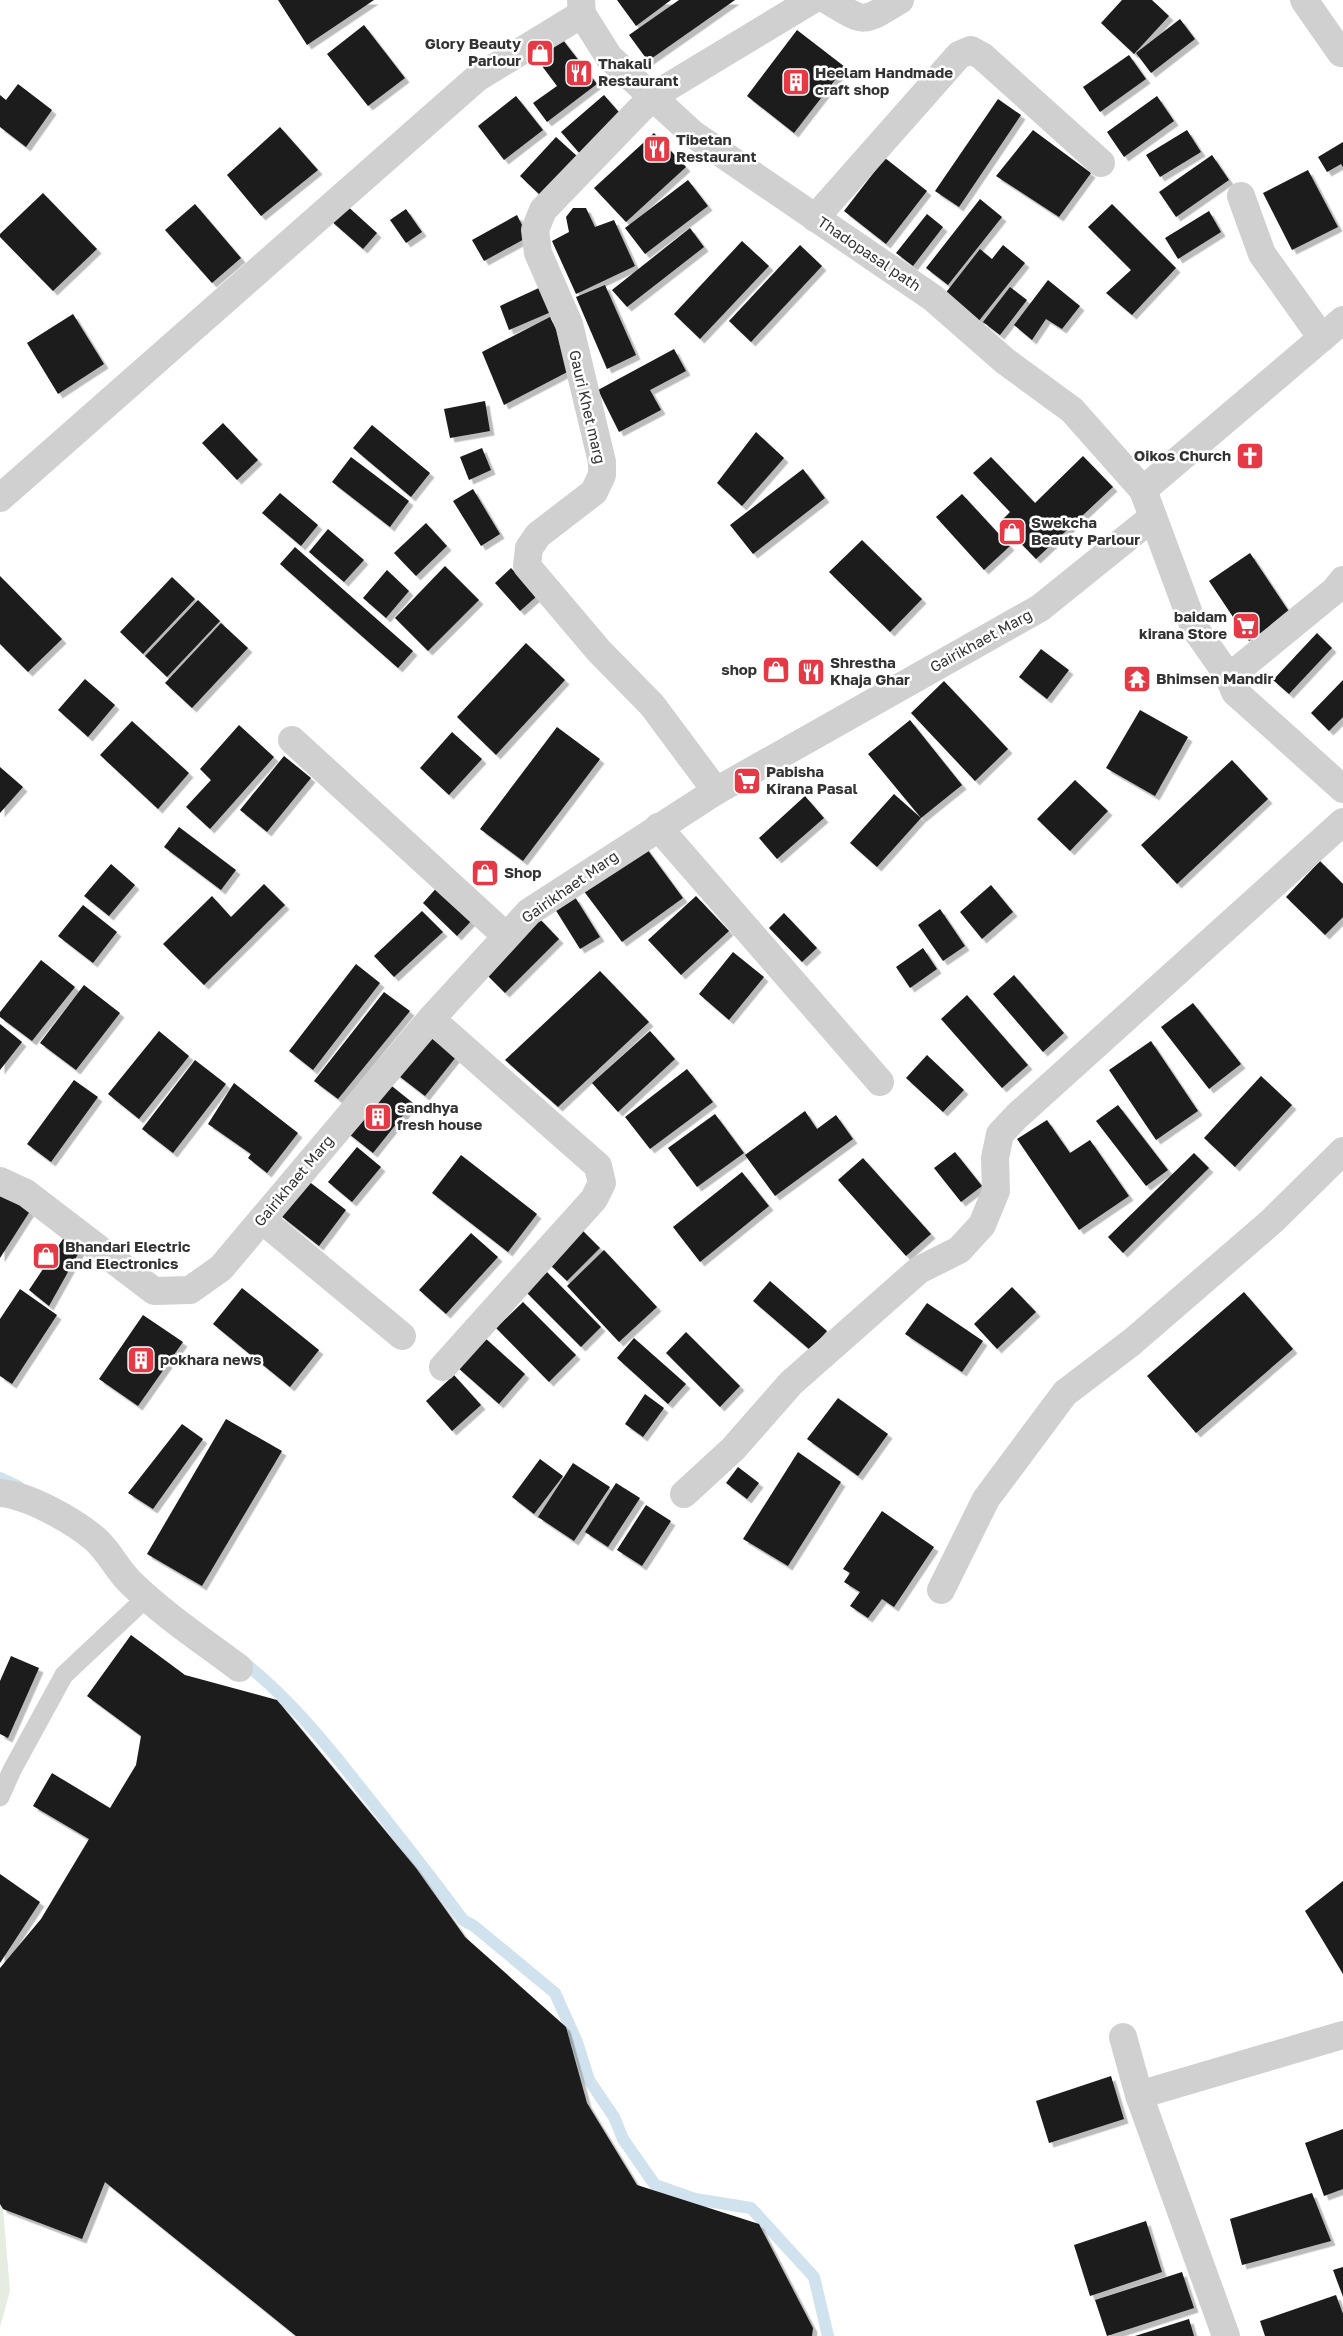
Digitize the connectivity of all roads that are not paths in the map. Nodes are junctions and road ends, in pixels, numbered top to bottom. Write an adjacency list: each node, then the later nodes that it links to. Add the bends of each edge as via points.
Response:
1 (812, 0): 7 (street, Gauri Khet marg)
2 (827, 0): 3 (street, via 858,18 873,17)
3 (900, 0)
4 (1304, 0): 6 (street)
5 (582, 7): 7 (street, Thadopasal path, via 609,57); 14 (street, via 477,78)
6 (1342, 53)
7 (653, 96): 10 (street, Thadopasal path, via 693,134); 20 (street, Gauri Khet marg, via 543,210 535,230 538,253 568,324 602,462 602,475 594,492 538,535 529,548 528,566 598,651 652,705)
8 (1101, 163): 10 (street, via 982,56 971,50 959,54)
9 (1241, 196): 12 (street, via 1262,254)
10 (815, 218): 13 (street, Thadopasal path, via 933,298 1004,361 1072,410)
11 (1343, 320): 12 (street)
12 (1322, 338): 13 (street)
13 (1143, 490): 15 (street, Thadopasal path)
14 (0, 498)
15 (1153, 517): 17 (street, Thadopasal path, via 1194,628); 20 (street, Gairikhaet Marg, via 1040,608)
16 (1343, 580): 17 (street, via 1334,591)
17 (1229, 677): 19 (street, Thadopasal path, via 1235,692)
18 (292, 740): 23 (street)
19 (1343, 789)
20 (716, 790): 22 (street, Gairikhaet Marg)
21 (1343, 822): 32 (street, via 1017,1116 1000,1134 995,1158 996,1191 982,1225 960,1250 919,1270 791,1383 733,1449)
22 (658, 827): 23 (street, Gairikhaet Marg, via 529,912); 25 (street)
23 (506, 936): 24 (street, Gairikhaet Marg)
24 (431, 1019): 28 (street, Gairikhaet Marg); 30 (street, via 598,1166 602,1183 594,1199)
25 (880, 1082)
26 (1343, 1151): 33 (street, via 1272,1220 1132,1342 1065,1393 986,1498)
27 (0, 1181): 28 (street, Gairikhaet Marg, via 26,1193 154,1291 190,1290 221,1268)
28 (262, 1220): 29 (street)
29 (402, 1336)
30 (443, 1367)
31 (0, 1494): 34 (street, via 10,1494 54,1512 95,1539 119,1570)
32 (684, 1494)
33 (941, 1590)
34 (147, 1597): 35 (street); 36 (lane, via 64,1675)
35 (240, 1668)
36 (0, 1797)
37 (1343, 2035): 39 (street)
38 (1123, 2037): 39 (street)
39 (1139, 2095): 40 (street)
40 (1226, 2336)

